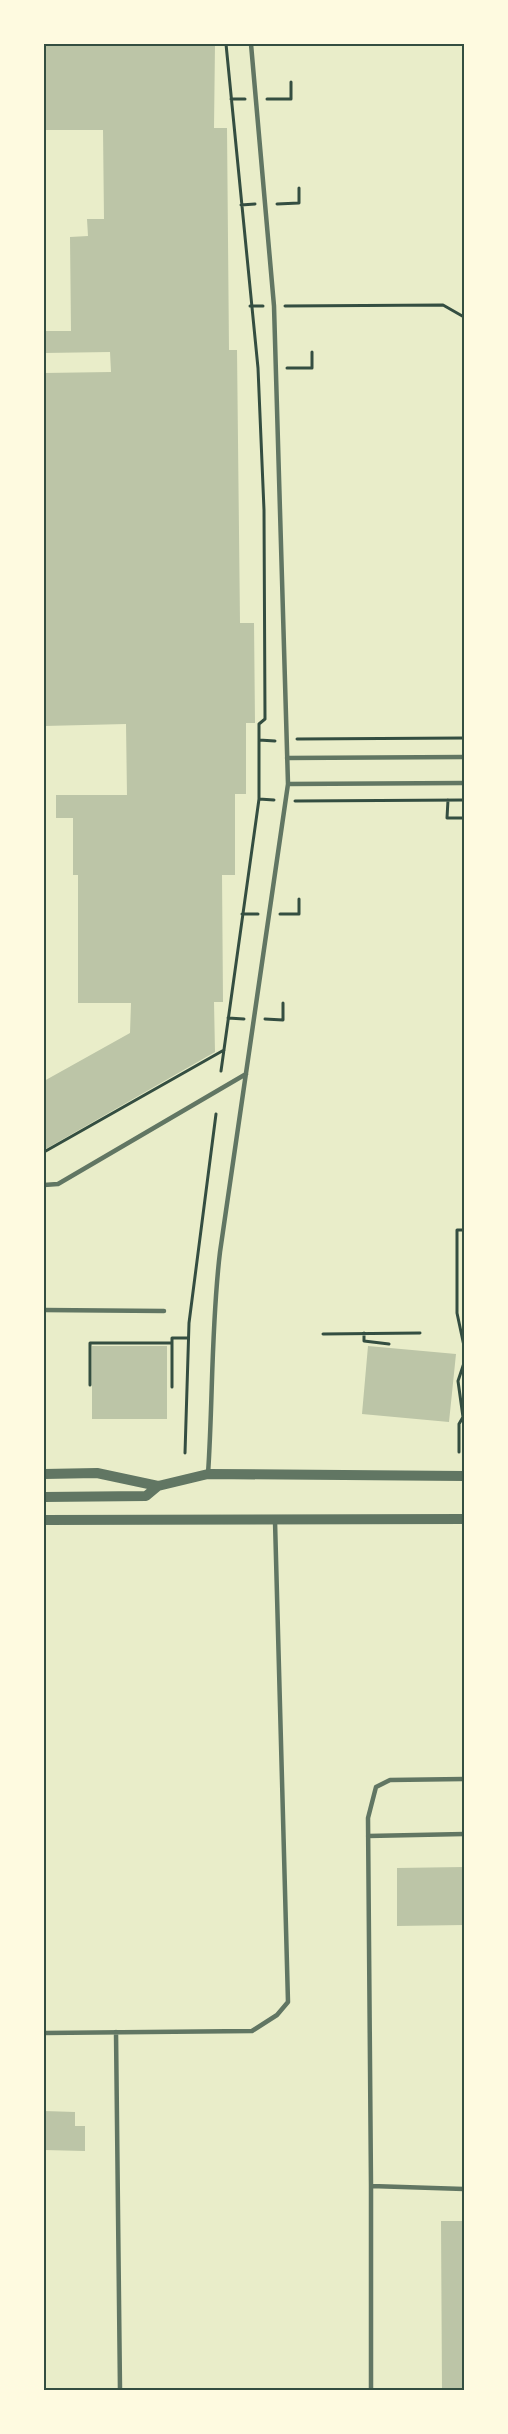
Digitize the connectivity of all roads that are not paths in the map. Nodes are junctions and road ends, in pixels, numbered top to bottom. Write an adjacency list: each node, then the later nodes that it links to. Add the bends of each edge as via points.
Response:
1 (250, 44): 3 (lane, via 274,306)
2 (465, 757): 3 (lane)
3 (287, 758): 5 (lane)
4 (465, 783): 5 (lane)
5 (288, 784): 6 (lane)
6 (246, 1074): 7 (lane, via 58,1185); 11 (lane, via 214,1311)
7 (44, 1185)
8 (44, 1310): 9 (lane)
9 (164, 1311)
10 (44, 1474): 13 (street, via 97,1473)
11 (208, 1474): 12 (street); 13 (street)
12 (465, 1476)
13 (158, 1486): 14 (street, via 146,1496)
14 (44, 1497)
15 (275, 1519): 16 (street); 17 (street); 21 (lane, via 288,2002 277,2015 252,2031)
16 (465, 1519)
17 (44, 1520)
18 (465, 1779): 20 (lane, via 390,1780 376,1787)
19 (465, 1834): 20 (lane)
20 (368, 1836): 23 (lane)
21 (117, 2032): 22 (lane); 25 (lane)
22 (44, 2033)
23 (371, 2186): 24 (lane); 26 (lane)
24 (465, 2188)
25 (120, 2391)
26 (371, 2391)

